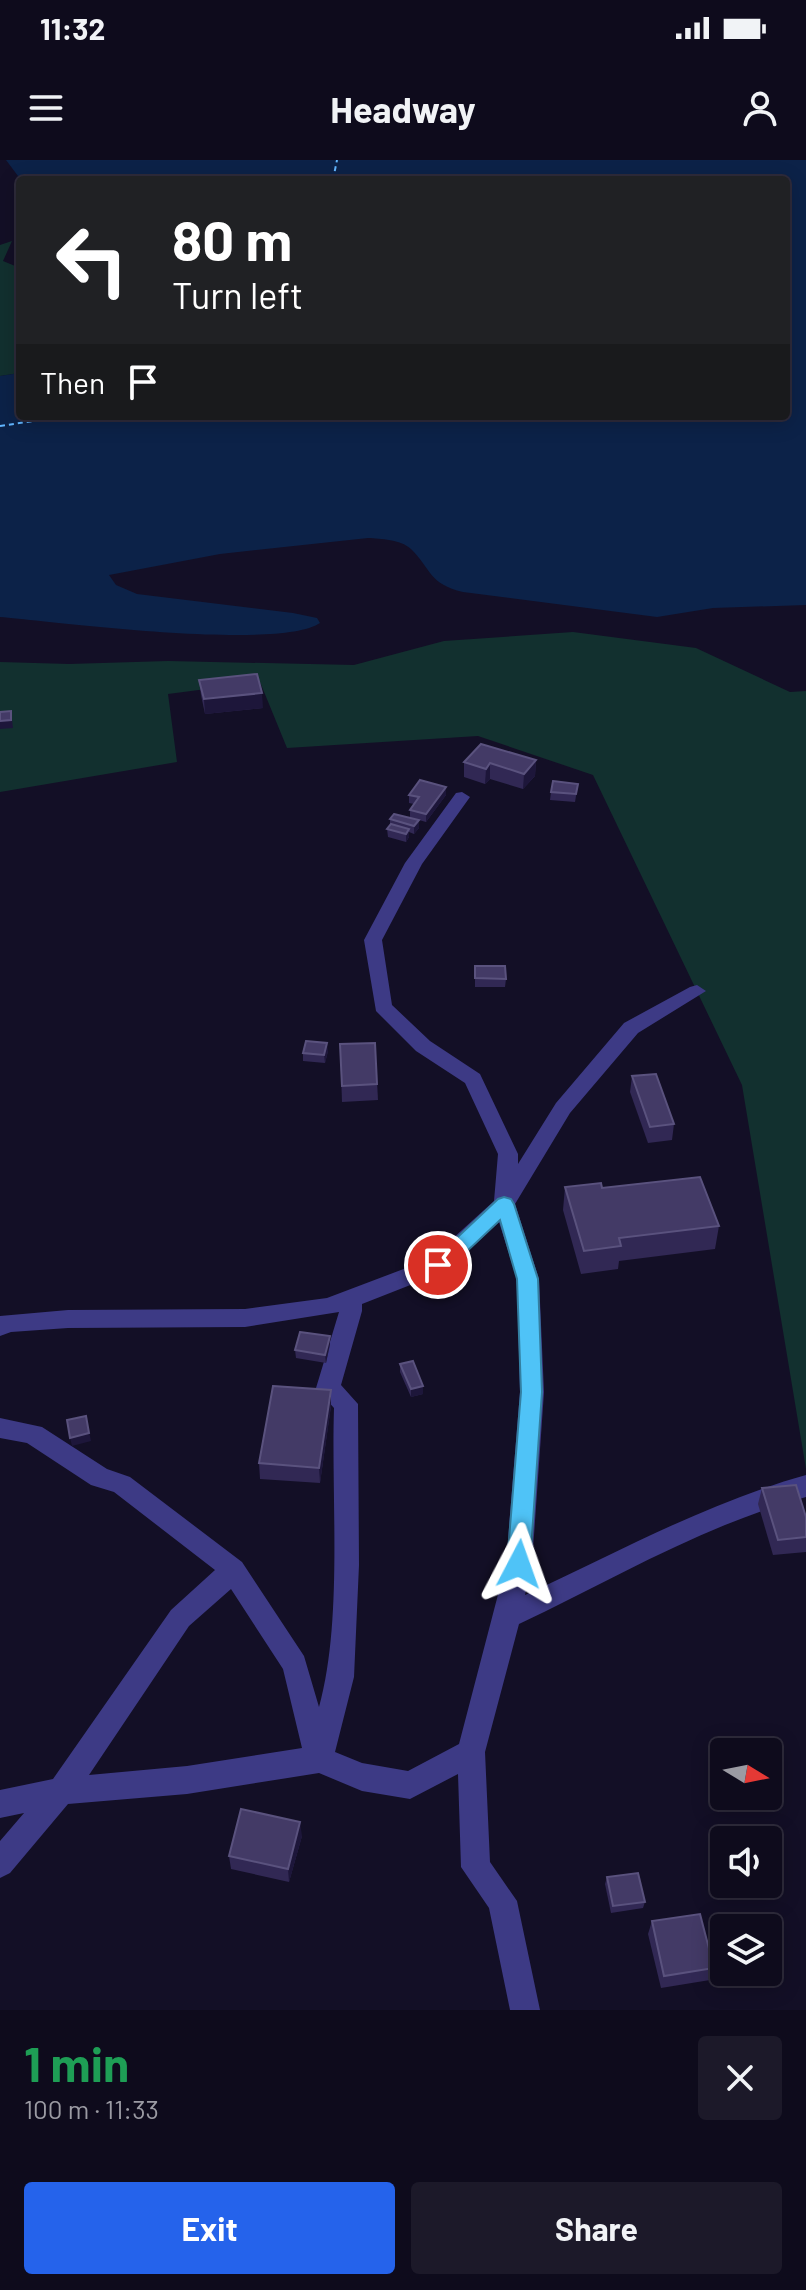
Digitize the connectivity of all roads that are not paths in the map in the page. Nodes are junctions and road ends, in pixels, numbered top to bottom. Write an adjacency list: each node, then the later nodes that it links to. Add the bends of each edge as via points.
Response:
1 (462, 797): 3 (street, via 414,863 373,940 383,1007 423,1046 473,1079 508,1154)
2 (697, 991): 3 (street, via 631,1028 563,1108)
3 (504, 1204): 4 (street, via 438,1265); 9 (street, via 528,1279 532,1392 519,1564)
4 (350, 1299): 5 (street, via 329,1307 245,1318 68,1319); 11 (street, via 328,1388 346,1404 341,1677)
5 (0, 1327)
6 (0, 1428): 8 (street, via 33,1434 100,1478 121,1484)
7 (806, 1486): 9 (street, via 758,1497 679,1531)
8 (233, 1570): 11 (street, via 295,1665); 12 (street, via 180,1618)
9 (508, 1616): 10 (street)
10 (471, 1752): 11 (street, via 410,1785 362,1777); 15 (street, via 476,1867 502,1901)
11 (319, 1759): 12 (street, via 187,1780)
12 (61, 1791): 13 (street); 14 (street)
13 (0, 1804)
14 (0, 1863)
15 (525, 2010)

